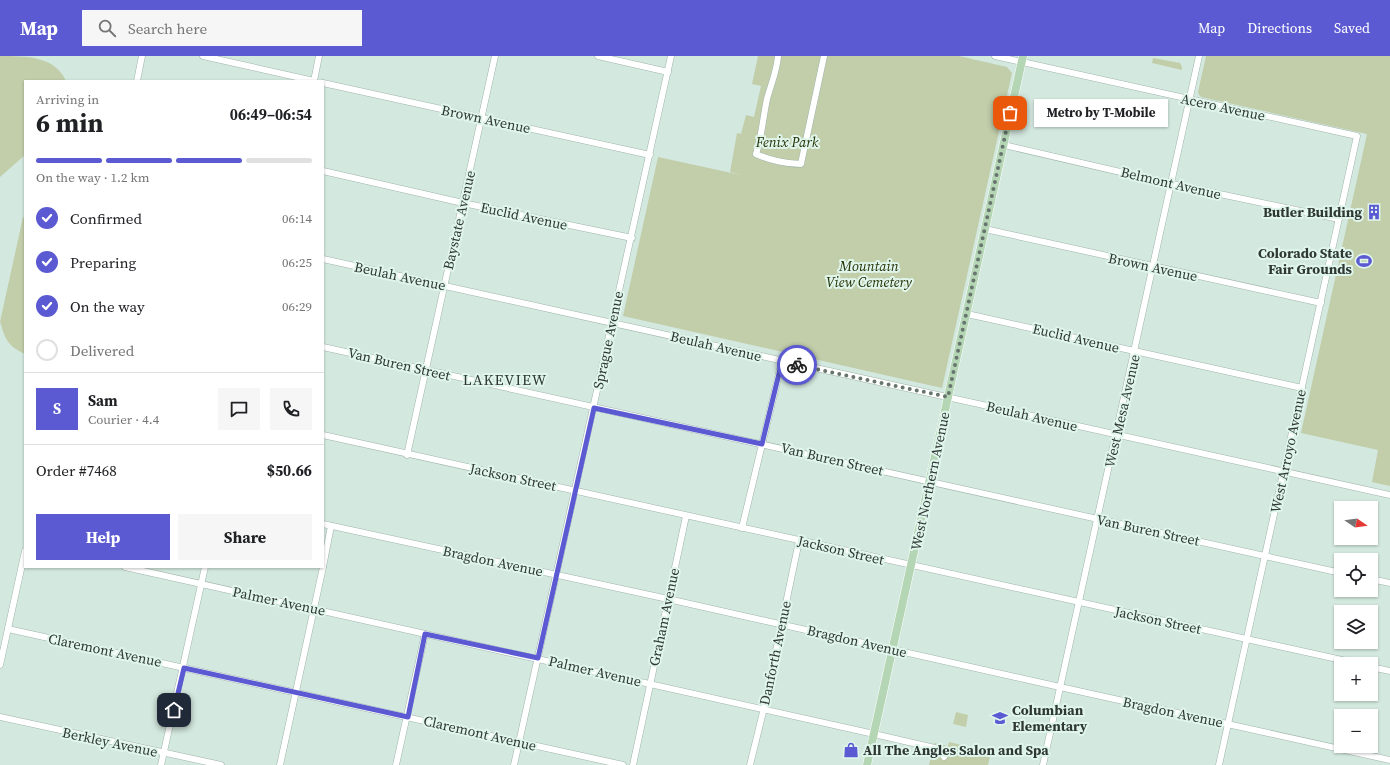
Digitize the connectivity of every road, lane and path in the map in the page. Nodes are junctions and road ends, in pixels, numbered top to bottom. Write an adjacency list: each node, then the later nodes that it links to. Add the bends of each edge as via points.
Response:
1 (142, 56): 13 (street)
2 (203, 56): 14 (street)
3 (319, 56): 15 (street)
4 (495, 56): 18 (street, Baystate Avenue)
5 (598, 56): 12 (street)
6 (671, 56): 12 (street, Sprague Avenue)
7 (778, 56): 8 (street, via 756,154 763,158 801,164)
8 (824, 56)
9 (995, 56): 11 (street, Acero Avenue)
10 (1199, 56): 17 (street, West Mesa Avenue)
11 (1022, 59): 17 (street, Acero Avenue); 20 (main road, West Northern Avenue)
12 (668, 72): 21 (street, Sprague Avenue)
13 (137, 80)
14 (310, 80)
15 (314, 80)
16 (324, 83): 18 (street, Brown Avenue)
17 (1190, 100): 19 (street, Acero Avenue); 23 (street, West Mesa Avenue)
18 (481, 118): 21 (street, Brown Avenue); 24 (street, Baystate Avenue)
19 (1357, 136): 25 (street, West Arroyo Avenue)
20 (1004, 144): 23 (street, Belmont Avenue); 26 (main road, West Northern Avenue)
21 (650, 155): 27 (street, Sprague Avenue)
22 (324, 171): 24 (street, Euclid Avenue)
23 (1172, 184): 25 (street, Belmont Avenue); 29 (street, West Mesa Avenue)
24 (463, 203): 27 (street, Euclid Avenue); 30 (street, Baystate Avenue)
25 (1340, 219): 31 (street, West Arroyo Avenue)
26 (985, 229): 29 (street, Brown Avenue); 32 (main road, West Northern Avenue)
27 (632, 238): 33 (street, Sprague Avenue)
28 (324, 259): 30 (street, Beulah Avenue)
29 (1153, 267): 31 (street, Brown Avenue); 35 (street, West Mesa Avenue)
30 (444, 285): 33 (street, Beulah Avenue); 37 (street, Baystate Avenue)
31 (1321, 303): 38 (street, West Arroyo Avenue)
32 (967, 314): 35 (street, Euclid Avenue); 39 (main road, West Northern Avenue)
33 (613, 322): 36 (street, Beulah Avenue); 40 (street, Sprague Avenue)
34 (324, 347): 37 (street, Van Buren Street)
35 (1135, 351): 38 (street, Euclid Avenue); 42 (street, West Mesa Avenue)
36 (782, 361): 39 (street, Beulah Avenue); 43 (street)
37 (426, 370): 40 (street, Van Buren Street); 44 (street, Baystate Avenue)
38 (1302, 388): 45 (street, West Arroyo Avenue)
39 (948, 397): 42 (street, Beulah Avenue); 46 (main road, West Northern Avenue)
40 (594, 408): 43 (street, Van Buren Street); 47 (street, Sprague Avenue)
41 (324, 435): 44 (street, Jackson Street)
42 (1116, 435): 45 (street, Beulah Avenue); 50 (street, West Mesa Avenue)
43 (762, 444): 46 (street, Van Buren Street); 53 (street)
44 (407, 454): 47 (street, Jackson Street)
45 (1284, 472): 48 (street, Beulah Avenue); 56 (street, West Arroyo Avenue)
46 (930, 481): 50 (street, Van Buren Street); 58 (main road, West Northern Avenue)
47 (575, 490): 49 (street, Jackson Street); 63 (street, Sprague Avenue)
48 (1390, 495)
49 (686, 516): 53 (street, Jackson Street); 67 (street, Graham Avenue)
50 (1098, 519): 56 (street, Van Buren Street); 68 (street, West Mesa Avenue)
51 (324, 524): 52 (street, Bragdon Avenue)
52 (331, 526): 57 (street); 63 (street, Bragdon Avenue)
53 (742, 528): 54 (street, Jackson Street)
54 (800, 540): 58 (street, Jackson Street); 70 (street, Danforth Avenue)
55 (24, 556): 71 (street)
56 (1265, 556): 62 (street, Van Buren Street); 73 (street, West Arroyo Avenue)
57 (324, 562)
58 (911, 566): 68 (street, Jackson Street); 74 (main road, West Northern Avenue)
59 (130, 568): 65 (street, Palmer Avenue)
60 (205, 568): 65 (street)
61 (323, 568): 69 (street)
62 (1334, 571)
63 (556, 574): 67 (street, Bragdon Avenue); 75 (street, Sprague Avenue)
64 (1378, 581): 66 (street)
65 (202, 584): 69 (street, Palmer Avenue); 78 (street)
66 (1390, 584)
67 (668, 599): 70 (street, Bragdon Avenue); 81 (street, Graham Avenue)
68 (1079, 603): 73 (street, Jackson Street); 82 (street, West Mesa Avenue)
69 (315, 608): 72 (street, Palmer Avenue); 83 (street)
70 (782, 624): 74 (street, Bragdon Avenue); 84 (street, Danforth Avenue)
71 (8, 629): 77 (street); 78 (street, Claremont Avenue)
72 (425, 634): 75 (street, Palmer Avenue); 86 (street)
73 (1247, 638): 76 (street, Jackson Street); 87 (street, West Arroyo Avenue)
74 (892, 650): 82 (street, Bragdon Avenue); 88 (main road, West Northern Avenue)
75 (538, 658): 81 (street, Palmer Avenue); 89 (street, Sprague Avenue)
76 (1334, 658)
77 (0, 665)
78 (184, 668): 83 (street, Claremont Avenue); 90 (street)
79 (1378, 668): 80 (street)
80 (1390, 671)
81 (650, 683): 84 (street, Palmer Avenue); 99 (street, Graham Avenue)
82 (1060, 687): 87 (street, Bragdon Avenue); 102 (street, West Mesa Avenue)
83 (296, 692): 86 (street, Claremont Avenue); 95 (street)
84 (764, 708): 88 (street, Palmer Avenue); 100 (street, Danforth Avenue)
85 (0, 717): 90 (street, Berkley Avenue)
86 (408, 717): 89 (street, Claremont Avenue); 96 (street)
87 (1228, 724): 92 (street, Bragdon Avenue); 103 (street, West Arroyo Avenue)
88 (874, 734): 91 (street, Palmer Avenue, via 939,749); 101 (main road, West Northern Avenue)
89 (519, 743): 97 (street, Sprague Avenue); 98 (street, Claremont Avenue)
90 (164, 753): 93 (street); 94 (street, Berkley Avenue)
91 (944, 757)
92 (1390, 760)
93 (161, 765)
94 (221, 765)
95 (280, 765)
96 (396, 765)
97 (514, 765)
98 (623, 765)
99 (632, 765)
100 (750, 765)
101 (868, 765)
102 (1044, 765)
103 (1219, 765)

